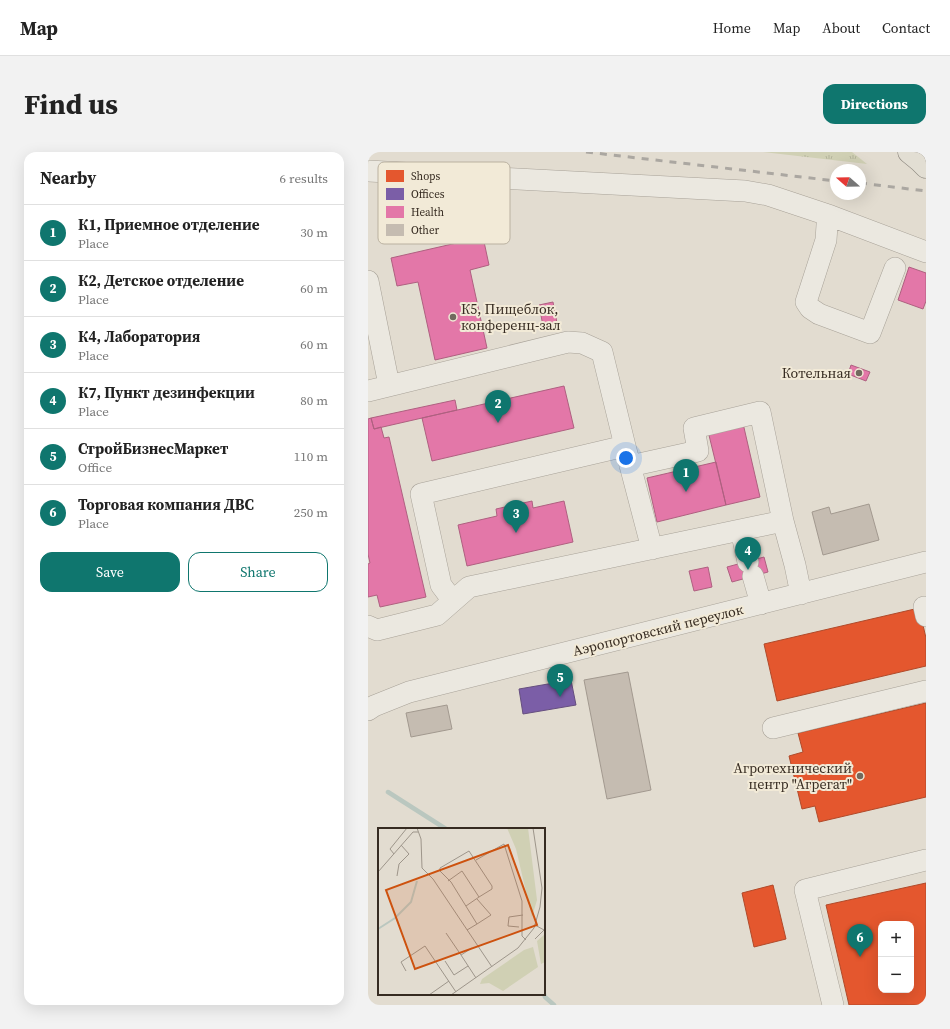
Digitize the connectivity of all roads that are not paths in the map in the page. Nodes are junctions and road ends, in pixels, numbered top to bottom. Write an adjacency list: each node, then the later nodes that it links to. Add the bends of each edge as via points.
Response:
1 (368, 171): 2 (street)
2 (378, 172)
3 (510, 179): 4 (street, via 745,191 768,195)
4 (831, 216): 5 (street); 6 (street, via 806,302 810,308 819,314 870,333)
5 (926, 252)
6 (895, 268)
7 (368, 281): 8 (street)
8 (389, 385): 9 (street); 10 (street, via 568,342 582,343 602,352)
9 (368, 391)
10 (627, 456): 11 (street, via 698,451 694,428 760,412); 13 (street); 16 (street, via 421,494 440,585)
11 (783, 521): 12 (street); 15 (street)
12 (741, 530): 13 (street); 17 (street)
13 (652, 549): 16 (street, via 469,587)
14 (926, 562): 15 (street, Аэропортовский переулок)
15 (801, 594): 17 (street, Аэропортовский переулок)
16 (453, 601): 18 (street, via 437,616 377,630)
17 (761, 604): 20 (street, Аэропортовский переулок, via 409,692)
18 (368, 626)
19 (926, 691): 21 (street)
20 (368, 710)
21 (773, 728)
22 (926, 860): 23 (street, via 805,890)
23 (833, 1005)

